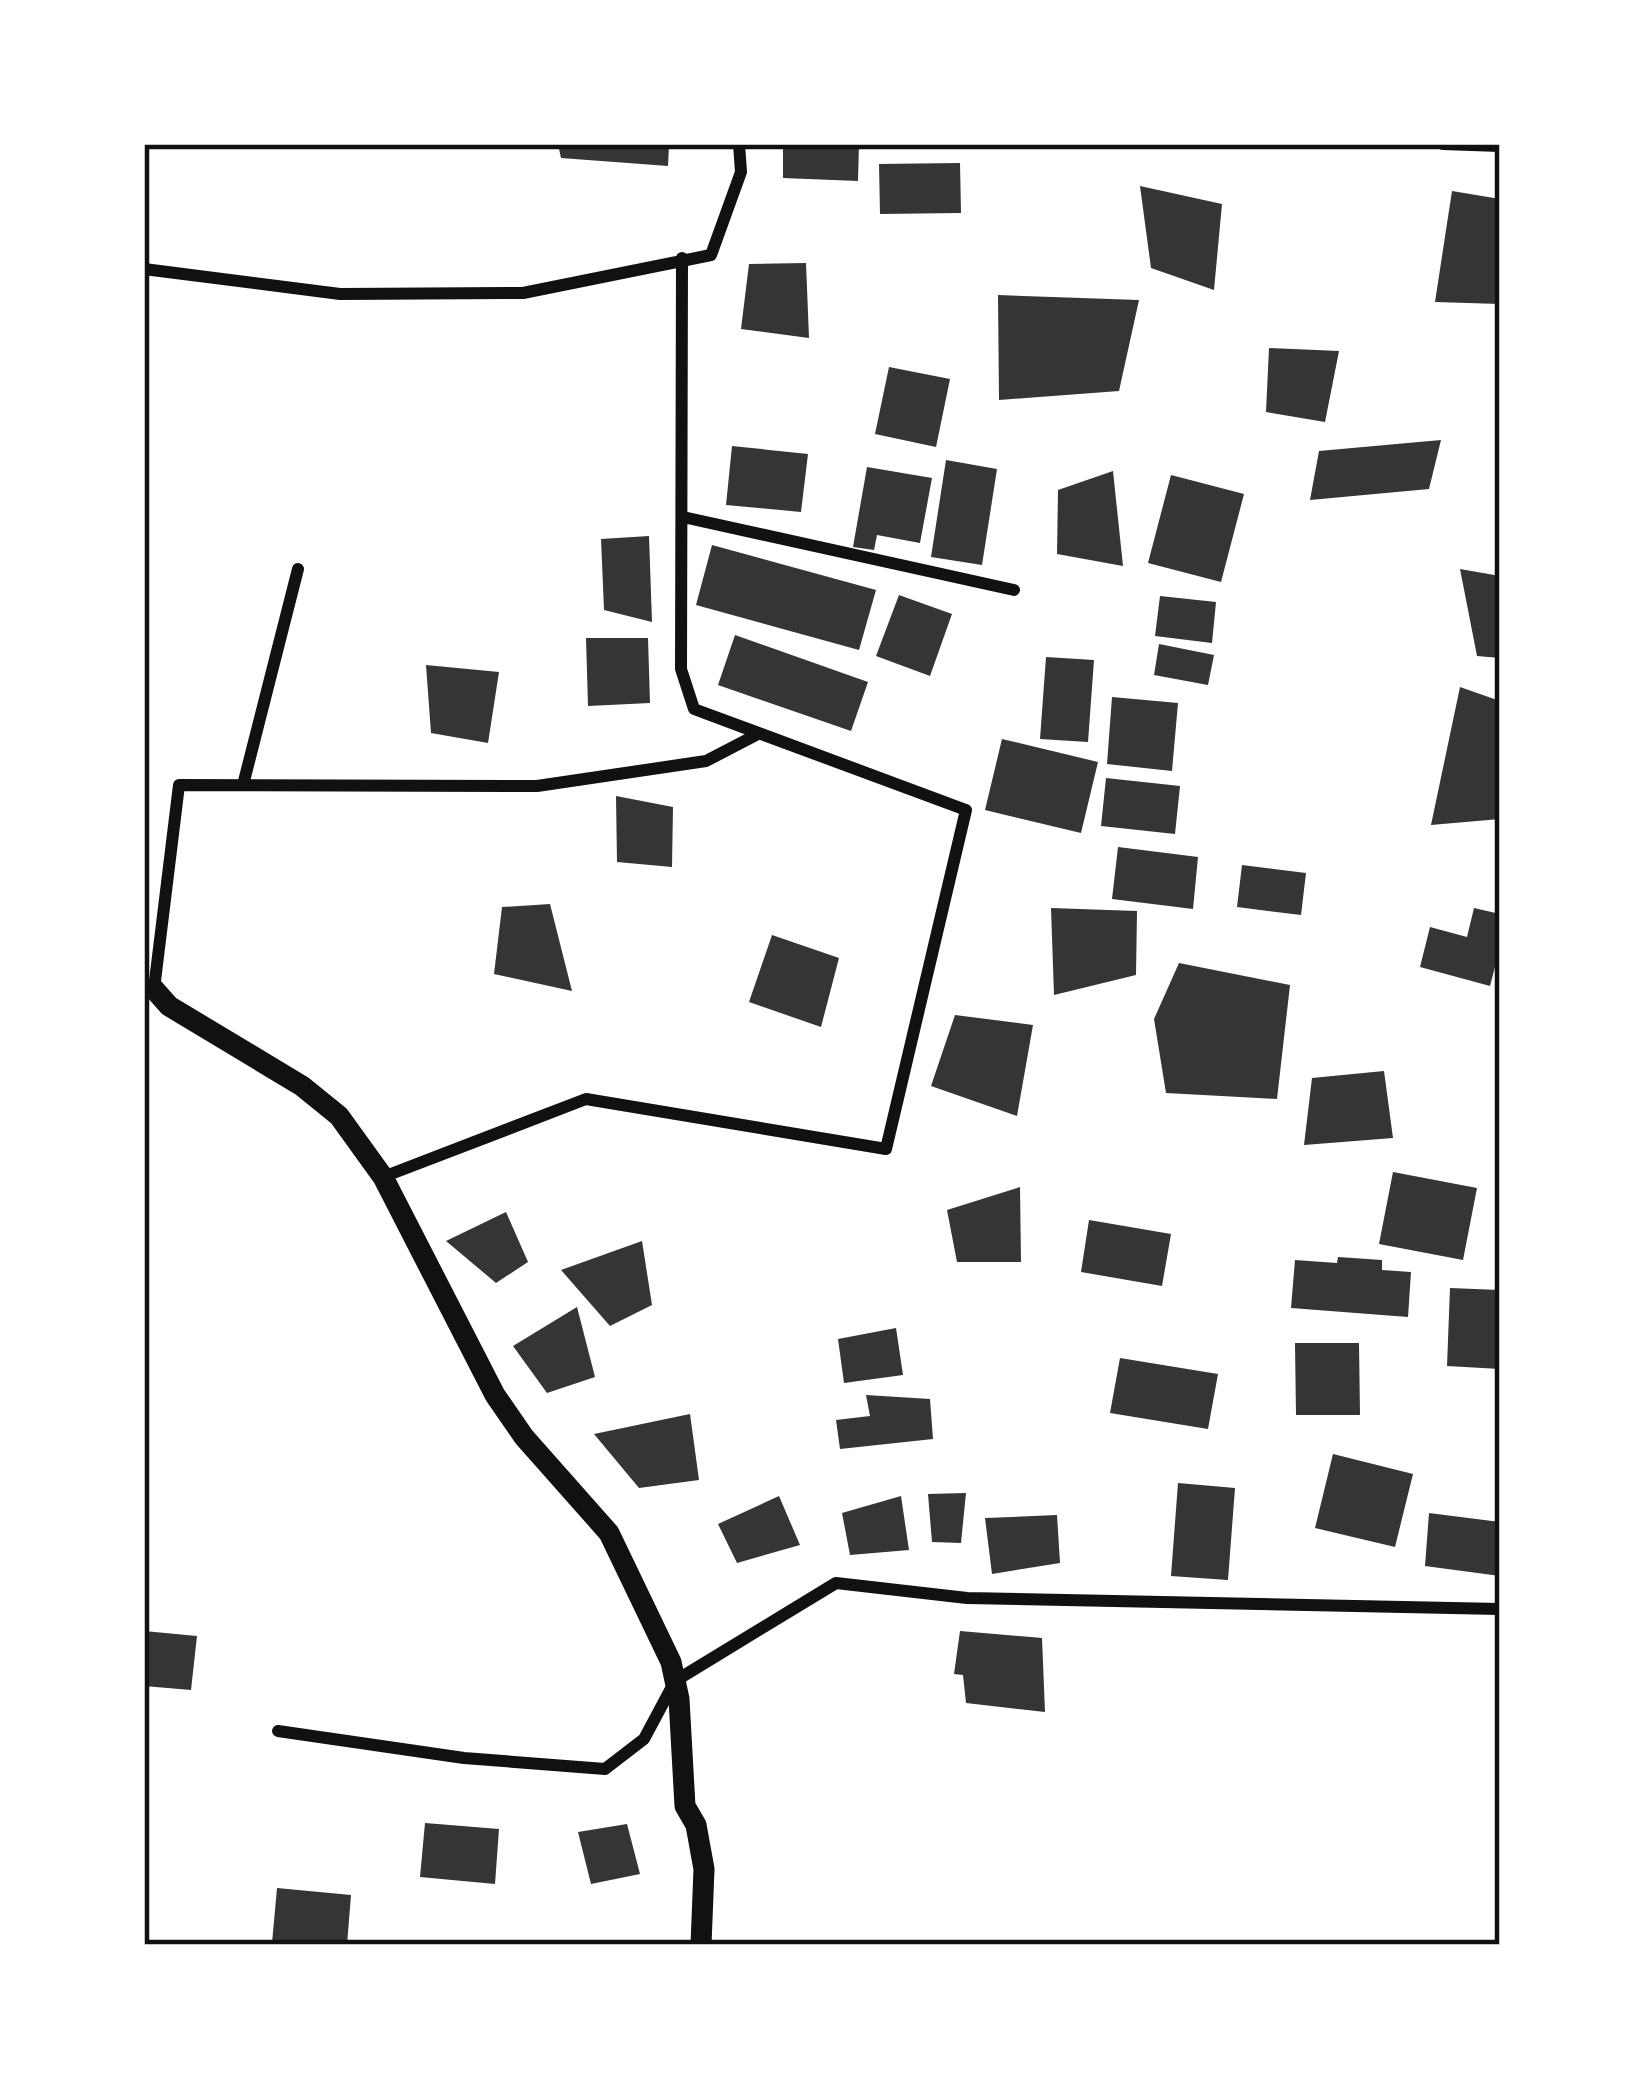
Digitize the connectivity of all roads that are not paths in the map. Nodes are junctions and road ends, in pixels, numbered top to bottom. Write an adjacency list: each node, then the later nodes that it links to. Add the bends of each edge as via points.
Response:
1 (739, 144): 4 (street, via 741,172 711,255)
2 (1443, 144): 3 (street)
3 (1500, 146)
4 (682, 258): 5 (street, via 523,292 340,295); 6 (street)
5 (144, 269)
6 (683, 517): 8 (street); 9 (street, via 681,669 694,709)
7 (298, 569): 10 (street)
8 (1014, 590)
9 (758, 734): 10 (street, via 706,761 537,786); 12 (street, via 966,810 886,1149 586,1099)
10 (243, 785): 11 (street, via 179,785)
11 (149, 989): 12 (street, via 302,1086 338,1116)
12 (383, 1178): 14 (street, via 495,1395 609,1534)
13 (1500, 1609): 14 (street, via 967,1598 836,1583)
14 (675, 1681): 15 (street, via 644,1739 604,1769); 16 (street, via 685,1805 704,1869)
15 (278, 1731)
16 (700, 1945)

